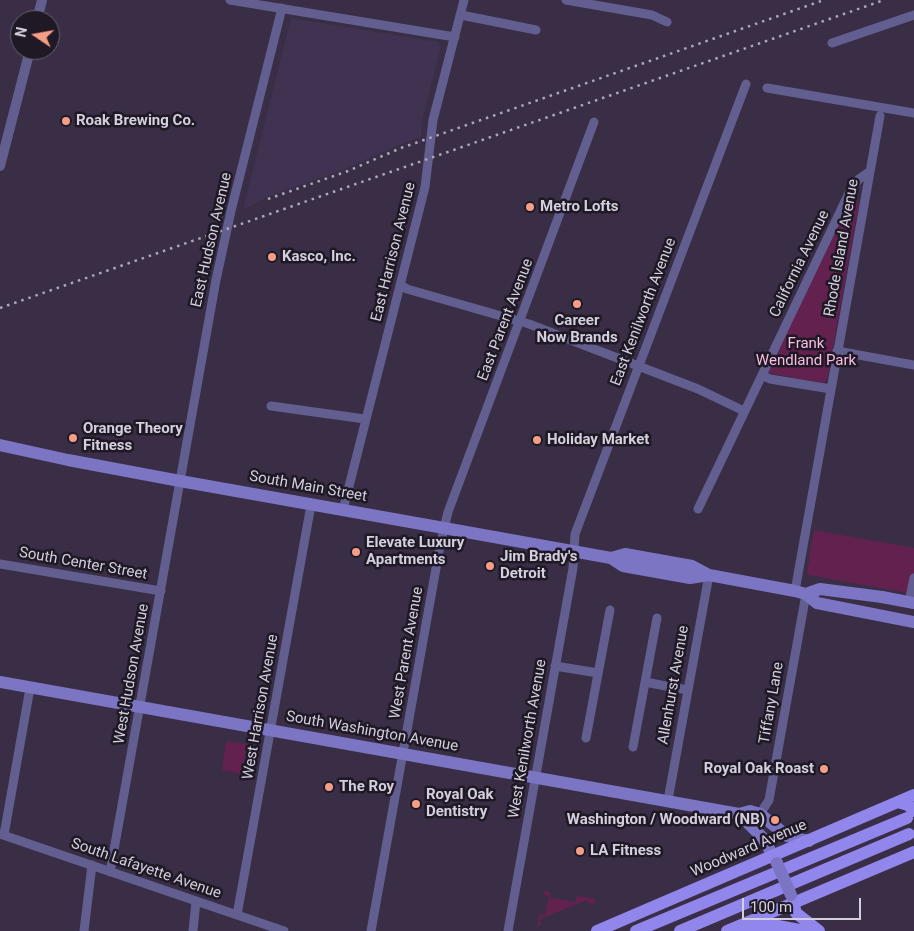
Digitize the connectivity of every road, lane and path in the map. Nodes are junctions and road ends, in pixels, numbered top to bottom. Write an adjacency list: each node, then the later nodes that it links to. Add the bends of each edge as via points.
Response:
1 (230, 0): 4 (street)
2 (464, 0): 5 (street, East Harrison Avenue)
3 (566, 0): 7 (street, via 652,15)
4 (282, 8): 9 (street); 30 (street, East Hudson Avenue, via 220,260)
5 (461, 15): 8 (street); 9 (street, East Harrison Avenue)
6 (914, 15): 10 (street)
7 (667, 22)
8 (536, 30)
9 (455, 37): 19 (street, East Harrison Avenue, via 433,120 427,178)
10 (832, 43)
11 (27, 60): 17 (street)
12 (746, 84): 23 (street, East Kenilworth Avenue)
13 (767, 88): 14 (street)
14 (914, 113)
15 (880, 116): 18 (street, Rhode Island Avenue)
16 (594, 122): 20 (street, East Parent Avenue)
17 (0, 166)
18 (869, 172): 21 (street, Rhode Island Avenue); 24 (street, California Avenue, via 850,192)
19 (400, 285): 20 (street); 28 (street, East Harrison Avenue)
20 (520, 321): 23 (street); 34 (street, East Parent Avenue)
21 (837, 351): 22 (street); 25 (street, Rhode Island Avenue)
22 (914, 365)
23 (638, 366): 27 (street); 35 (street, East Kenilworth Avenue, via 575,534)
24 (762, 375): 25 (street); 27 (street, California Avenue)
25 (831, 389): 40 (street, Rhode Island Avenue)
26 (271, 406): 28 (street)
27 (744, 411): 32 (street, California Avenue)
28 (365, 419): 33 (street, East Harrison Avenue)
29 (0, 444): 30 (main road, South Main Street)
30 (180, 481): 31 (main road, South Main Street); 39 (street, West Hudson Avenue)
31 (311, 505): 33 (main road, South Main Street); 53 (street, West Harrison Avenue)
32 (698, 509)
33 (343, 510): 34 (main road, South Main Street)
34 (444, 528): 35 (main road, South Main Street); 56 (street, West Parent Avenue)
35 (574, 551): 37 (main road, South Main Street, via 611,558 625,554 692,566); 46 (street, West Kenilworth Avenue)
36 (0, 564): 39 (street, South Center Street)
37 (708, 575): 40 (main road, South Main Street); 51 (street, Allenhurst Avenue)
38 (914, 578): 41 (street)
39 (161, 591): 52 (street, West Hudson Avenue)
40 (801, 592): 41 (main road, South Main Street, via 820,590); 43 (main road, South Main Street, via 817,603); 62 (street, Tiffany Lane, via 769,800)
41 (912, 603): 43 (main road, via 898,612 868,607)
42 (610, 610): 47 (street)
43 (848, 610): 45 (main road, South Main Street)
44 (657, 618): 49 (street)
45 (914, 622)
46 (555, 666): 47 (street); 57 (street, West Kenilworth Avenue)
47 (598, 673): 54 (street)
48 (0, 682): 50 (main road, South Washington Avenue)
49 (646, 682): 51 (street); 55 (street)
50 (30, 688): 52 (main road, South Washington Avenue); 64 (street)
51 (687, 690): 59 (street, Allenhurst Avenue)
52 (140, 707): 53 (main road, South Washington Avenue); 70 (street, West Hudson Avenue)
53 (270, 731): 56 (main road, South Washington Avenue); 73 (street, West Harrison Avenue)
54 (586, 738)
55 (634, 747)
56 (403, 754): 57 (main road, South Washington Avenue); 78 (street, West Parent Avenue)
57 (535, 777): 59 (main road, South Washington Avenue); 79 (street, West Kenilworth Avenue)
58 (914, 795): 60 (main road, Woodward Avenue)
59 (668, 800): 61 (main road, South Washington Avenue)
60 (898, 802): 63 (main road, via 908,805); 66 (main road, Woodward Avenue)
61 (739, 814): 62 (main road, South Washington Avenue, via 750,811); 68 (main road, via 763,838)
62 (760, 814): 66 (main road, via 782,833)
63 (911, 814): 81 (main road)
64 (2, 835): 69 (street, South Lafayette Avenue)
65 (912, 838): 67 (main road); 82 (main road)
66 (809, 841): 68 (main road, Woodward Avenue)
67 (909, 854): 71 (main road)
68 (776, 859): 71 (main road, bridge); 80 (main road, Woodward Avenue)
69 (92, 865): 70 (street, South Lafayette Avenue); 75 (street)
70 (110, 872): 72 (street, South Lafayette Avenue)
71 (792, 899): 74 (main road); 85 (main road, via 796,913)
72 (196, 901): 73 (street, South Lafayette Avenue); 76 (street)
73 (237, 915): 77 (street, South Lafayette Avenue)
74 (740, 926): 83 (main road); 84 (main road)
75 (84, 931)
76 (193, 931)
77 (284, 931)
78 (371, 931)
79 (508, 931)
80 (597, 931)
81 (636, 931)
82 (680, 931)
83 (727, 931)
84 (805, 931)
85 (819, 931)

